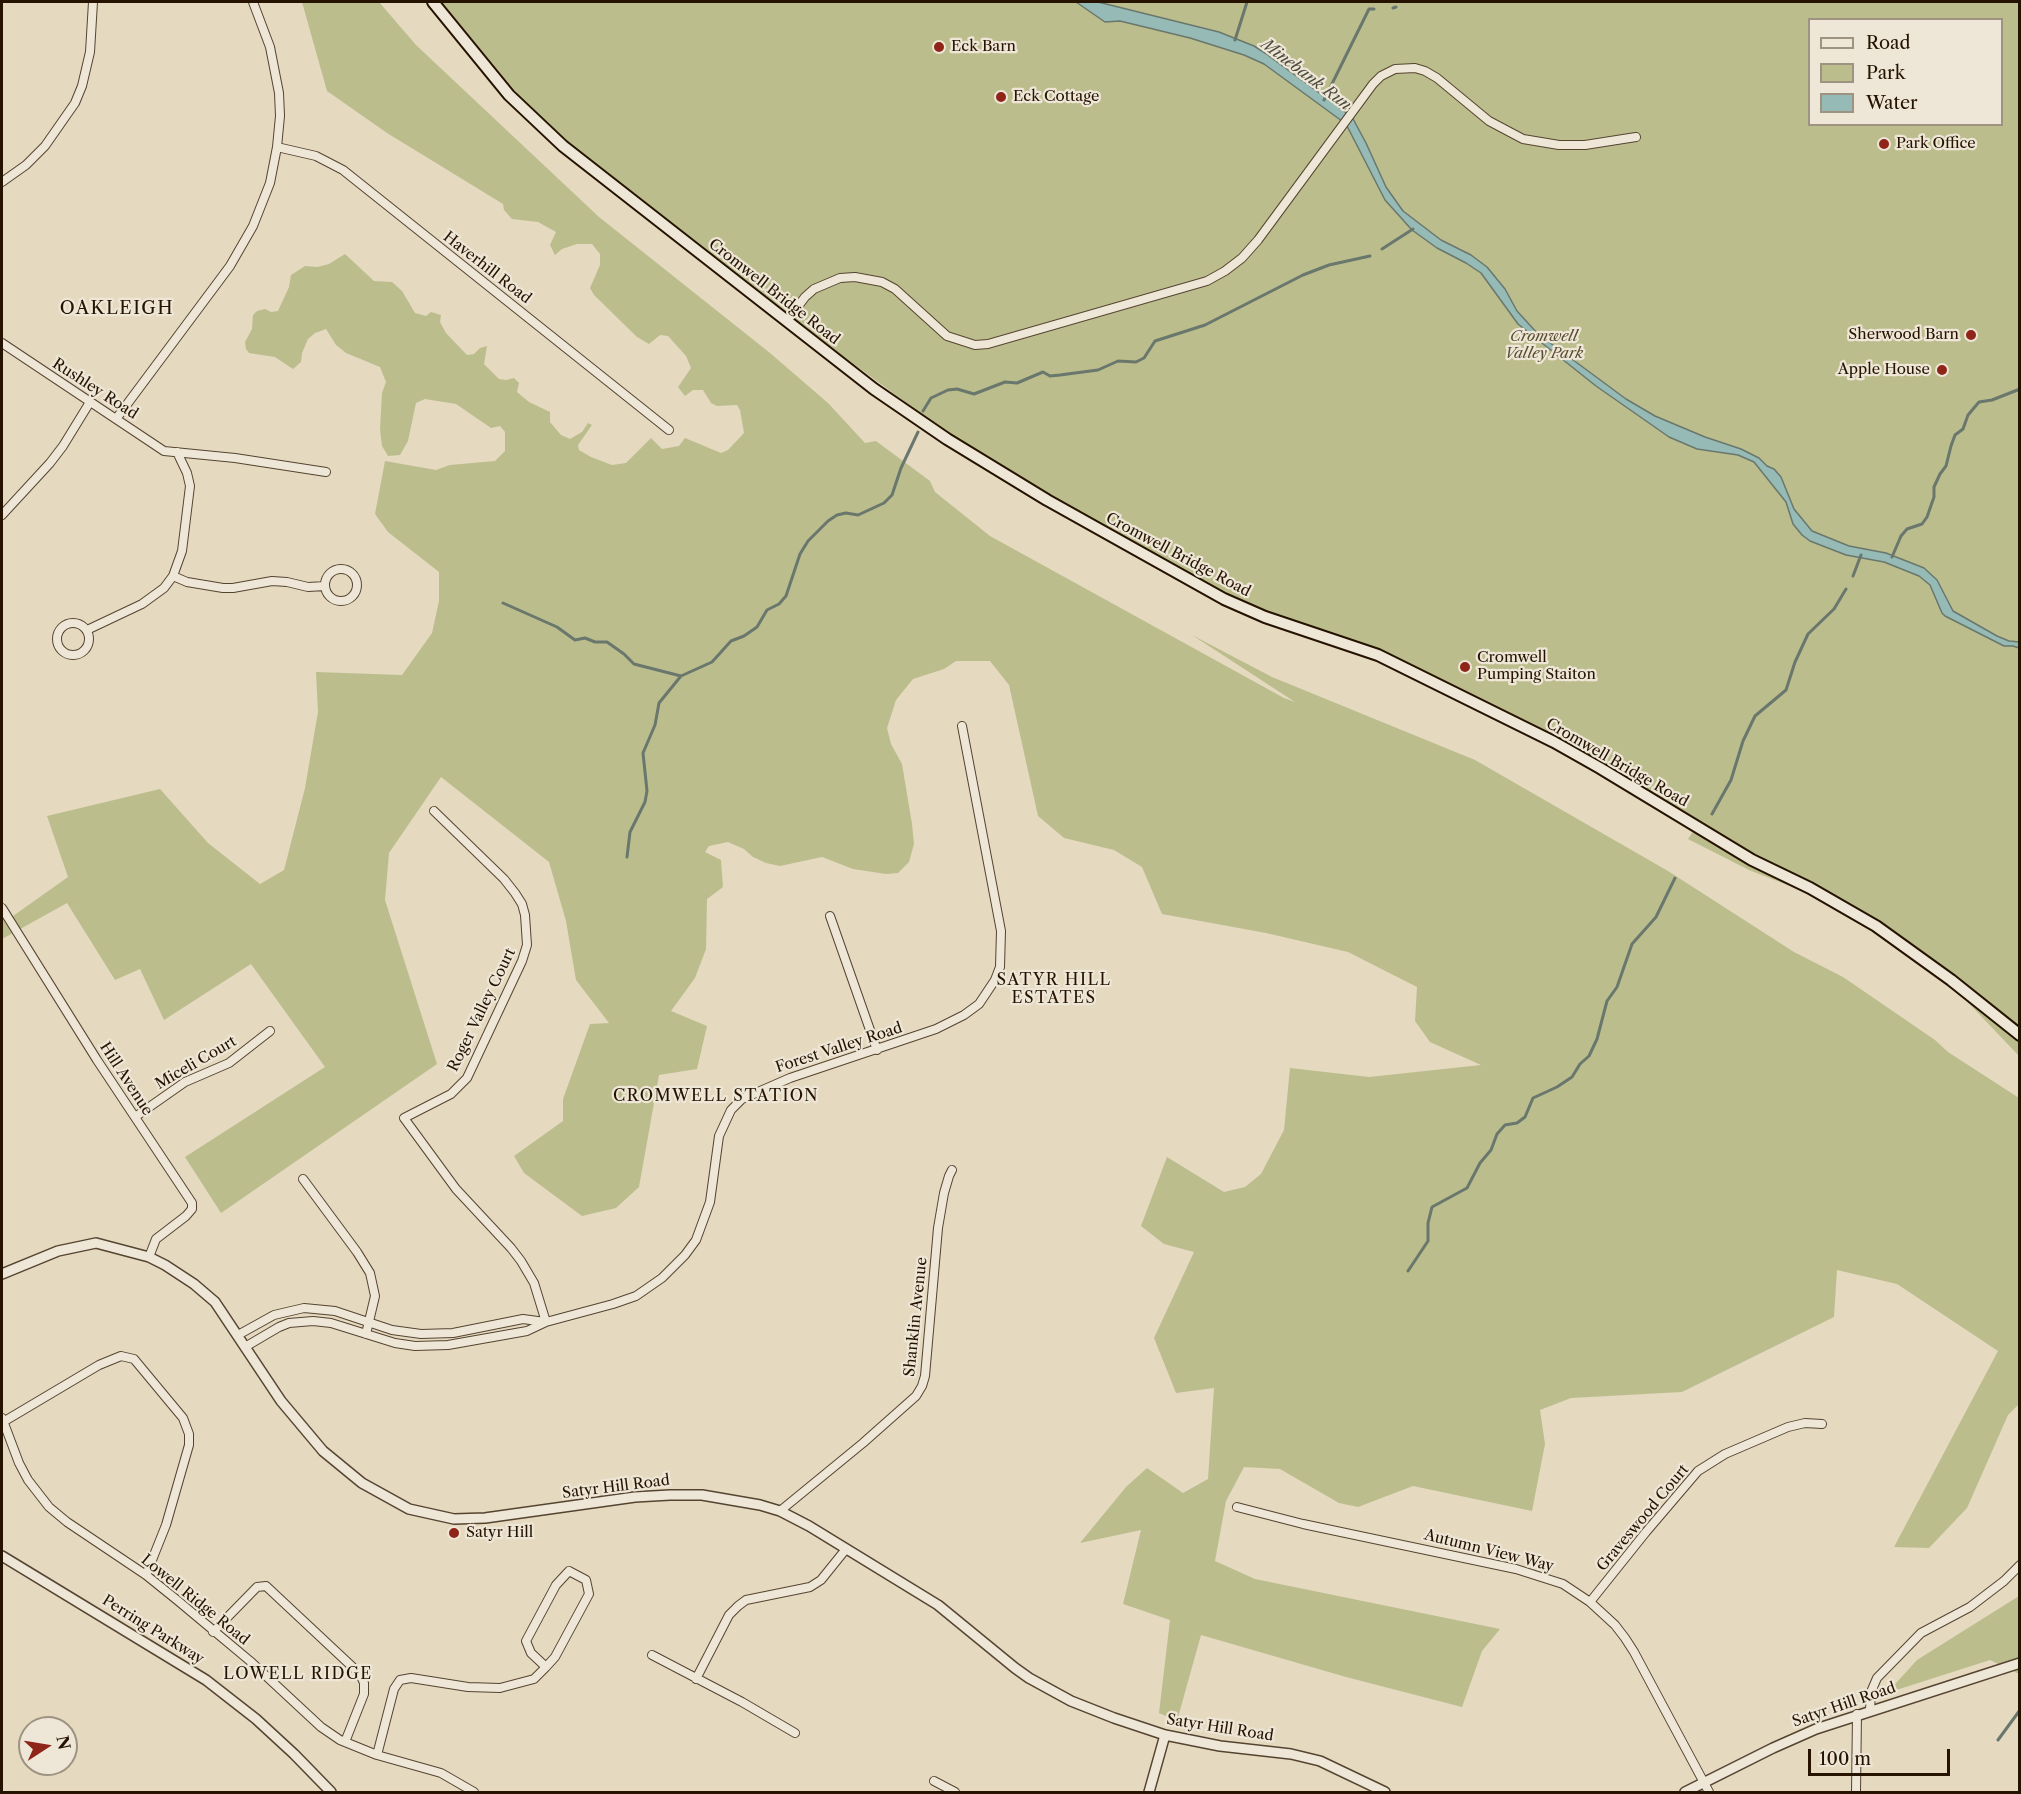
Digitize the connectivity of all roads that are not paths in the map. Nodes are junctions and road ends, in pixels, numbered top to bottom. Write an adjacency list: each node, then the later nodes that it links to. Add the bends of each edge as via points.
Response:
1 (93, 2): 6 (street, via 90,52 75,104 45,146)
2 (253, 2): 5 (street, via 270,47 279,93)
3 (432, 2): 7 (main road, Cromwell Bridge Road, via 537,123 586,166)
4 (1636, 137): 7 (street, via 1585,145 1523,139 1489,121 1437,78 1405,67 1386,73 1373,84 1242,258 1225,271 1190,287 988,344 975,345 947,336 895,289 868,279 840,278 814,289)
5 (277, 147): 10 (street, via 263,202 243,245); 11 (street, Haverhill Road, via 316,156 343,170)
6 (2, 182)
7 (787, 321): 25 (main road, Cromwell Bridge Road, via 900,408 1047,500 1224,599 1378,656 1582,758 1752,860 1875,926 1952,980)
8 (2, 343): 9 (street, Rushley Road)
9 (90, 402): 10 (street, Rushley Road); 15 (street, via 63,446)
10 (116, 419): 12 (street, Rushley Road, via 164,451)
11 (669, 430)
12 (177, 452): 13 (street, Rushley Road); 17 (street, via 190,486 182,551)
13 (326, 472)
14 (2, 499): 15 (street)
15 (10, 506): 16 (street)
16 (2, 515)
17 (173, 576): 18 (street, via 223,588 258,582); 19 (street, via 142,604)
18 (325, 586): 18 (street, via 328,576 341,569 356,581 352,596 343,600 329,596)
19 (87, 630): 19 (street, via 78,623 63,626 57,635 61,651 76,655 85,650)
20 (962, 726): 26 (street, Forest Valley Road, via 1001,932 1000,967 979,1004 964,1015)
21 (434, 810): 33 (street, Roger Valley Court, via 515,893 525,915 527,945 467,1078 451,1094 404,1118 456,1189 512,1248 534,1283)
22 (2, 908): 27 (street, Hill Avenue)
23 (830, 916): 26 (street)
24 (270, 1031): 27 (street, Miceli Court, via 229,1064 185,1082)
25 (2019, 1035)
26 (877, 1050): 33 (street, Forest Valley Road, via 742,1098 731,1110 719,1136 710,1202 696,1240 685,1255 636,1296)
27 (135, 1118): 30 (street, Hill Avenue, via 192,1203 186,1216 156,1239)
28 (952, 1170): 40 (street, Shanklin Avenue, via 939,1228 922,1386 868,1439)
29 (303, 1179): 32 (street, via 370,1273 375,1296)
30 (149, 1257): 31 (street, Satyr Hill Road, via 104,1244 88,1244 37,1258); 35 (street, Satyr Hill Road, via 206,1293)
31 (2, 1274)
32 (369, 1322): 33 (street, Forest Valley Road, via 407,1333 436,1334 523,1319); 34 (street); 35 (street, Forest Valley Road, via 335,1311 304,1308 274,1315)
33 (546, 1322): 34 (street, Forest Valley Road, via 527,1331 448,1346 415,1346)
34 (366, 1334): 36 (street, Forest Valley Road, via 331,1323 300,1322 279,1327)
35 (238, 1335): 36 (street, Satyr Hill Road)
36 (245, 1347): 40 (street, Satyr Hill Road, via 281,1401 323,1451 362,1483 409,1509 438,1517 485,1518 634,1497 702,1495)
37 (2, 1420): 44 (street, Lowell Ridge Road, via 28,1480 49,1507); 44 (street, via 99,1365 121,1356 134,1359 183,1418 189,1434 168,1517)
38 (1822, 1424): 45 (street, Graveswood Court, via 1805,1423 1779,1430 1698,1471)
39 (1237, 1508): 45 (street, Autumn View Way, via 1534,1574 1563,1584)
40 (780, 1511): 41 (street, Satyr Hill Road)
41 (846, 1549): 50 (street, via 821,1580 810,1587 746,1600 738,1606 729,1615); 54 (street, Satyr Hill Road, via 948,1611 1029,1678 1093,1711)
42 (2, 1556): 59 (street, Perring Parkway, via 206,1680 256,1719)
43 (2019, 1565): 51 (street, via 1970,1607 1921,1633 1873,1685)
44 (146, 1575): 46 (street, Lowell Ridge Road)
45 (1590, 1602): 58 (street, Autumn View Way, via 1615,1625 1634,1652)
46 (213, 1632): 55 (street, Lowell Ridge Road, via 308,1716); 55 (street, via 256,1587 266,1586 360,1674 364,1694)
47 (652, 1655): 50 (street)
48 (2019, 1663): 51 (street, Satyr Hill Road)
49 (546, 1667): 49 (street, via 531,1653 526,1641 556,1585 565,1573 574,1572 586,1580 589,1594); 56 (street, via 534,1679 500,1688 400,1680 394,1689)
50 (696, 1679): 53 (street)
51 (1870, 1710): 52 (street, Satyr Hill Road)
52 (1857, 1714): 58 (street, Satyr Hill Road, via 1794,1738); 66 (street)
53 (795, 1733)
54 (1165, 1735): 62 (street); 63 (street, Satyr Hill Road, via 1306,1757 1330,1764)
55 (345, 1742): 56 (street, Lowell Ridge Road)
56 (377, 1755): 60 (street, Lowell Ridge Road, via 441,1773)
57 (934, 1781): 61 (street)
58 (1703, 1783): 64 (street, Satyr Hill Road); 65 (street, Autumn View Way)
59 (332, 1792)
60 (474, 1792)
61 (955, 1792)
62 (1149, 1792)
63 (1385, 1792)
64 (1685, 1792)
65 (1709, 1792)
66 (1856, 1792)

